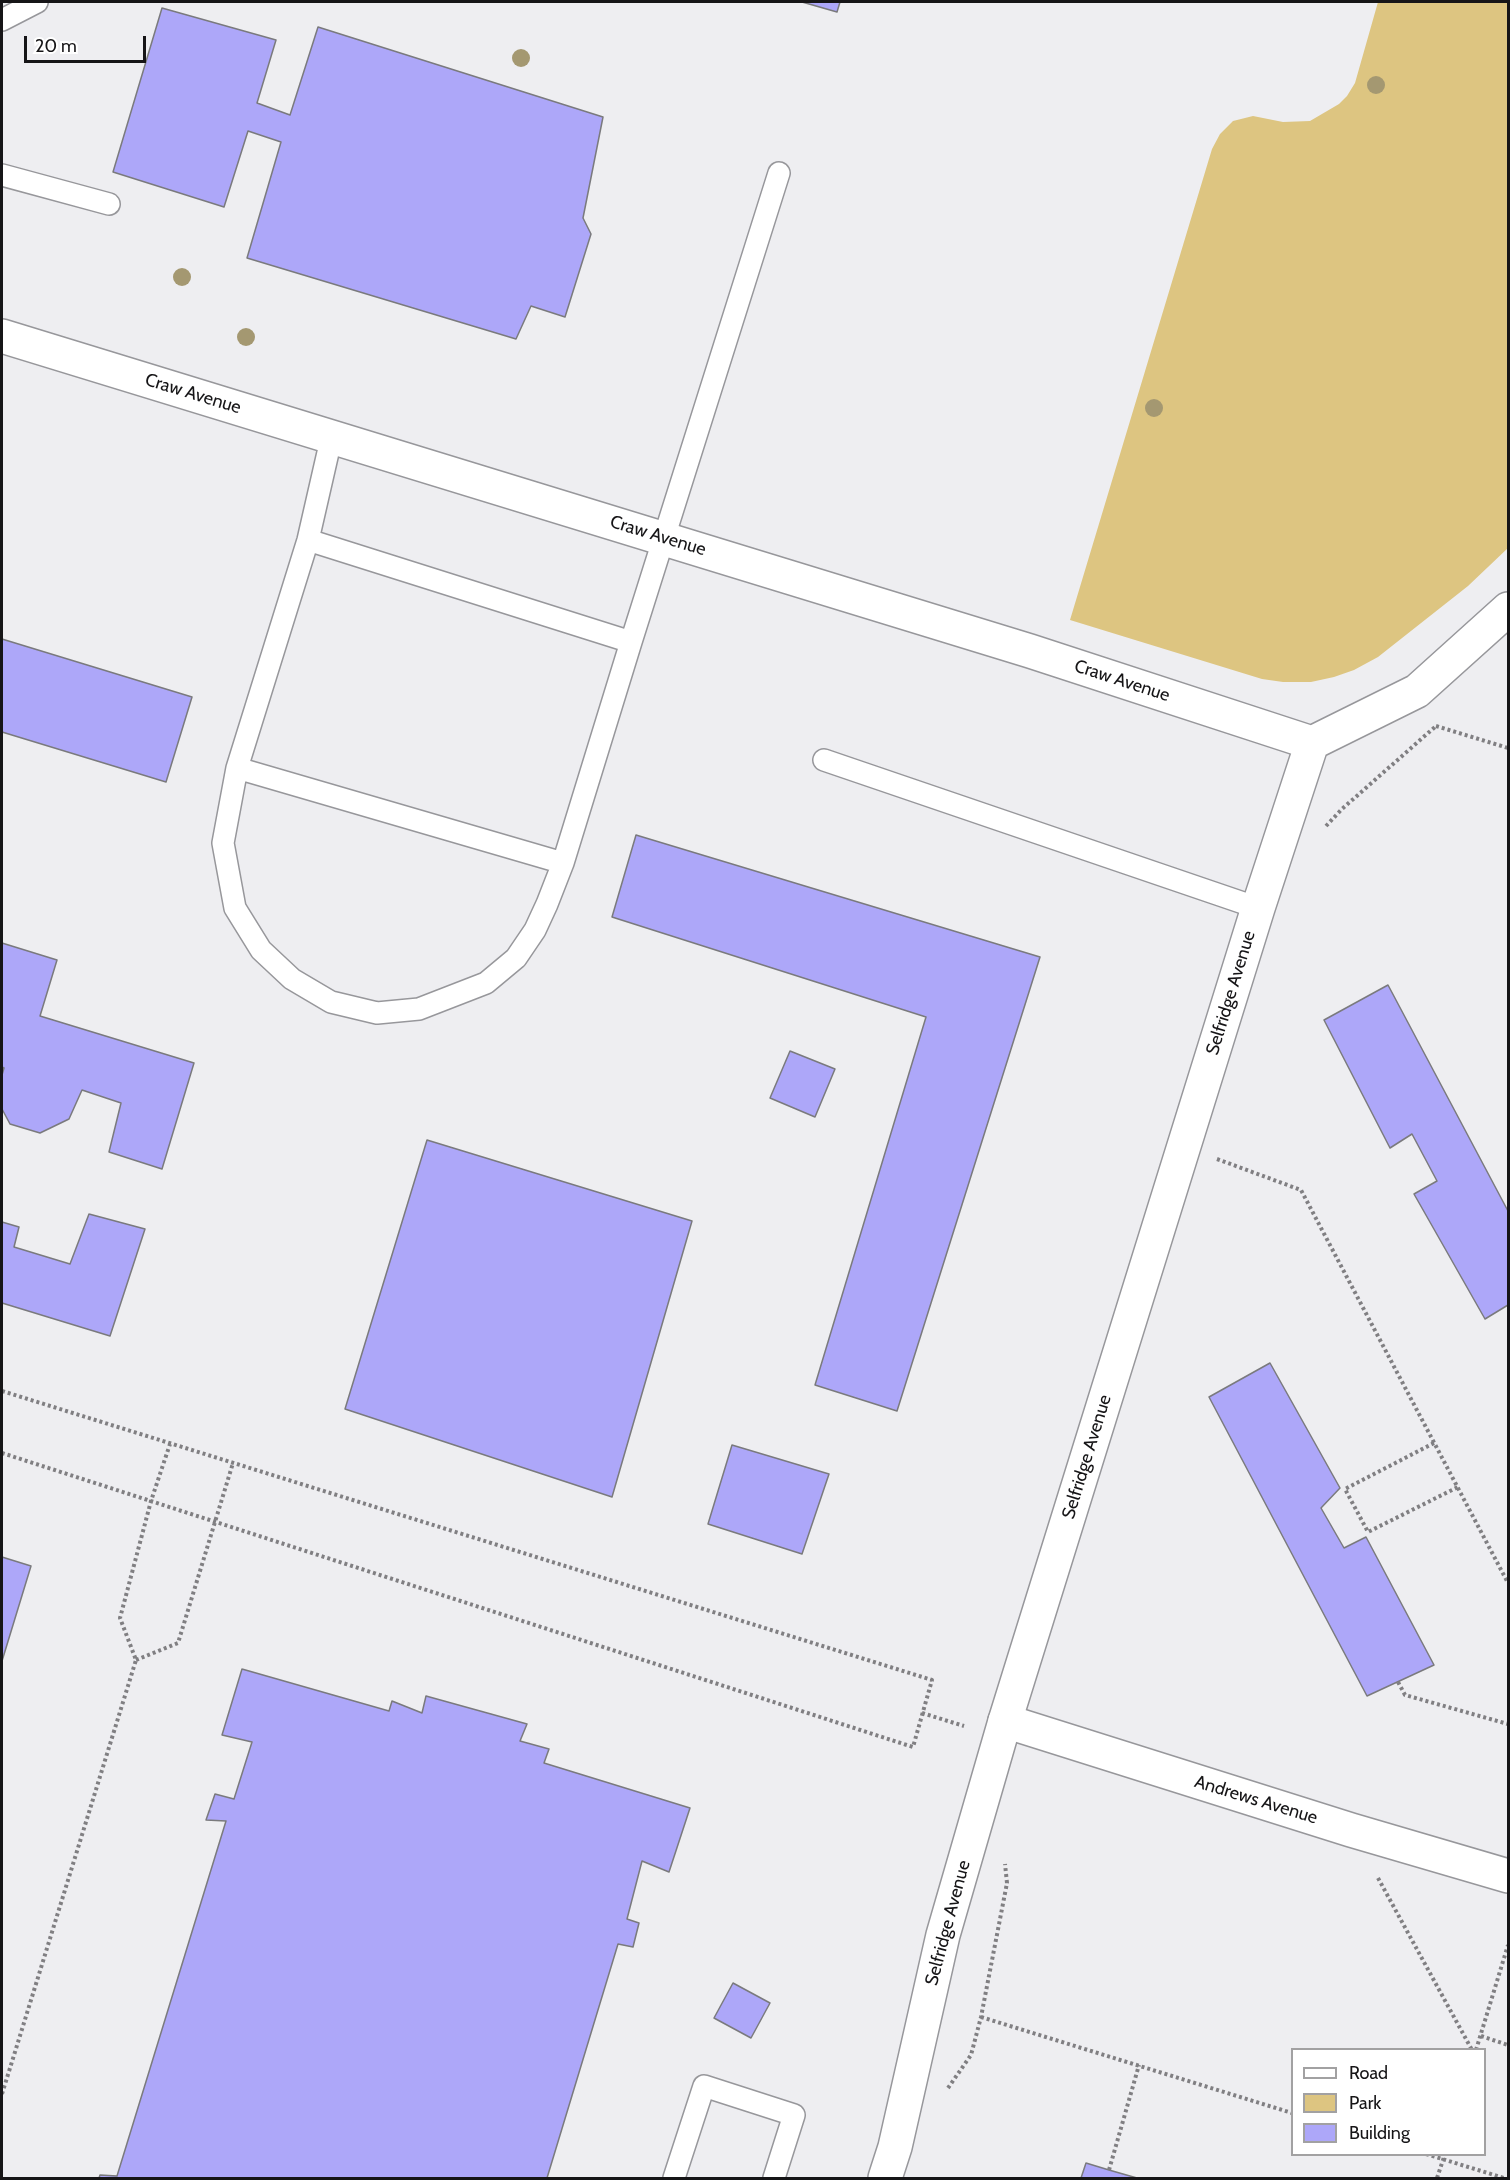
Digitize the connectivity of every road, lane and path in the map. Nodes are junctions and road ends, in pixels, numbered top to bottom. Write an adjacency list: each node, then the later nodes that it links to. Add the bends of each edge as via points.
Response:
1 (37, 2): 2 (lane)
2 (2, 20)
3 (779, 173): 8 (lane)
4 (2, 175): 5 (lane)
5 (109, 204)
6 (2, 336): 7 (street, Craw Avenue)
7 (332, 435): 8 (street, Craw Avenue); 9 (lane)
8 (664, 538): 11 (lane); 14 (street, Craw Avenue)
9 (308, 540): 11 (lane); 17 (lane)
10 (1509, 609): 14 (street, via 1417,691)
11 (631, 642): 19 (lane)
12 (1444, 718): 13 (path)
13 (1436, 726): 15 (path); 18 (path)
14 (1312, 743): 20 (street, Selfridge Avenue)
15 (1509, 748)
16 (824, 760): 20 (lane)
17 (237, 768): 19 (lane); 19 (lane, via 223,843 235,908 261,950 292,979 331,1002 376,1012 419,1009 486,983 516,958 535,930)
18 (1324, 828)
19 (563, 863)
20 (1258, 908): 35 (street, Selfridge Avenue)
21 (1214, 1158): 23 (path, via 1301,1190)
22 (2, 1391): 24 (path)
23 (1434, 1443): 27 (path); 27 (path, via 1346,1489 1368,1532)
24 (170, 1444): 26 (path); 28 (path)
25 (2, 1453): 28 (path)
26 (233, 1463): 29 (path); 33 (path, via 932,1680)
27 (1458, 1487): 30 (path)
28 (151, 1501): 29 (path); 31 (path, via 120,1618)
29 (214, 1522): 31 (path, via 178,1643); 33 (path, via 913,1747)
30 (1509, 1583)
31 (136, 1660): 46 (path)
32 (1398, 1682): 34 (path, via 1405,1695)
33 (922, 1713): 35 (path)
34 (1509, 1724)
35 (1003, 1729): 36 (street, Andrews Avenue); 53 (street, Selfridge Avenue, via 943,1935)
36 (1351, 1830): 38 (street, Andrews Avenue); 43 (path)
37 (1005, 1862): 40 (path, via 1007,1883)
38 (1509, 1876)
39 (1509, 1945): 41 (path)
40 (981, 2017): 45 (path); 47 (path, via 971,2055)
41 (1481, 2036): 42 (path); 44 (path)
42 (1509, 2045)
43 (1473, 2048)
44 (1475, 2048)
45 (1139, 2065): 48 (path); 50 (path)
46 (2, 2094)
47 (942, 2096)
48 (1291, 2112)
49 (1444, 2157): 54 (path); 55 (path)
50 (1109, 2170)
51 (674, 2178): 52 (lane, via 704,2086 794,2115)
52 (774, 2178)
53 (885, 2178)
54 (1437, 2178)
55 (1504, 2178)

